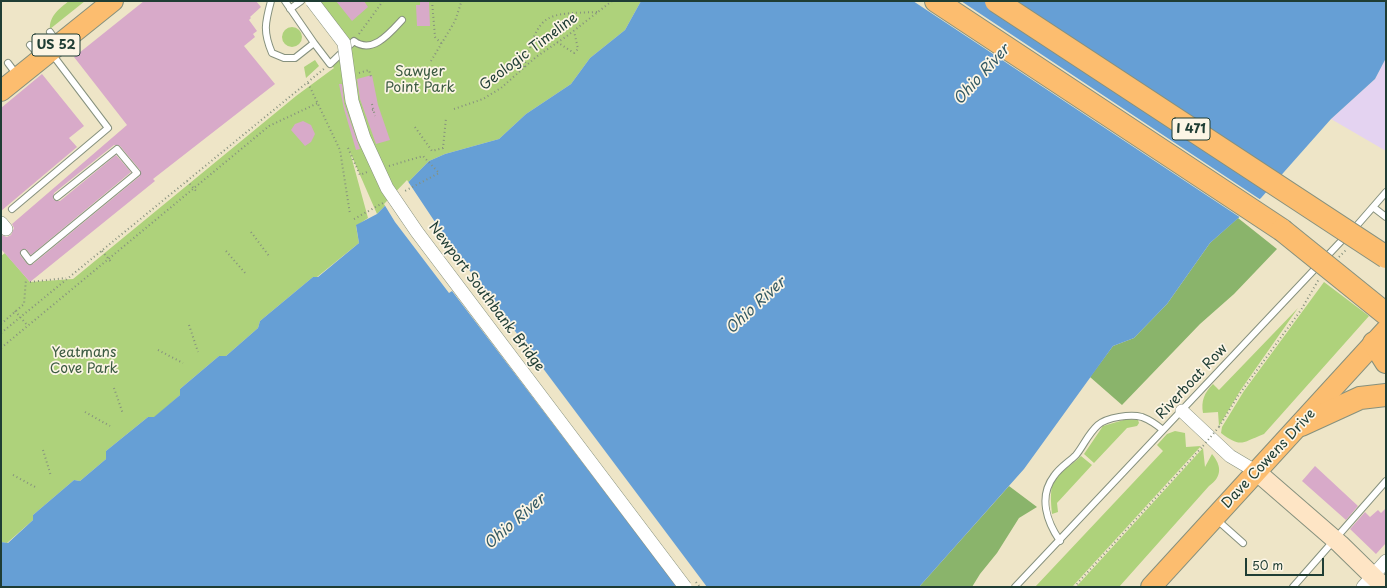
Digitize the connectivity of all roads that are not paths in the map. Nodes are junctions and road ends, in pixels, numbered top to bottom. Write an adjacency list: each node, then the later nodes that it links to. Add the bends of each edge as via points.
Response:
1 (113, 1): 11 (main road, US 52)
2 (271, 1): 10 (lane, via 265,38 272,53 284,58 295,58)
3 (285, 1): 8 (lane)
4 (301, 1): 8 (lane)
5 (312, 1): 37 (street, Newport Southbank Bridge, bridge, via 344,43 352,101 364,138 388,188 417,232)
6 (936, 1): 18 (highway, I 471)
7 (996, 1): 20 (highway, I 471, bridge)
8 (290, 9): 10 (lane)
9 (402, 20): 10 (lane, via 379,41 366,46 354,41 330,64)
10 (314, 43)
11 (46, 46): 12 (main road, US 52, via 13,70); 16 (lane, via 108,128)
12 (1, 92)
13 (1386, 192): 15 (lane, Riverboat Row)
14 (57, 197): 19 (lane, via 117,149 137,173 30,261)
15 (1373, 207): 17 (lane); 26 (lane, Riverboat Row)
16 (12, 209)
17 (1386, 217)
18 (1282, 230): 21 (highway, I 471, bridge); 22 (highway, bridge)
19 (24, 253)
20 (1386, 257)
21 (1386, 302)
22 (1386, 314)
23 (1380, 337): 24 (highway); 27 (main road, Dave Cowens Drive)
24 (1386, 362)
25 (1386, 395): 27 (highway, via 1360,398)
26 (1182, 411): 28 (lane, Riverboat Row); 29 (street, via 1230,456)
27 (1301, 425): 29 (main road, Dave Cowens Drive)
28 (1163, 430): 33 (lane, Riverboat Row); 33 (lane, via 1141,417 1108,420 1087,437 1076,455 1053,477 1048,490 1048,521)
29 (1257, 472): 31 (main road, Dave Cowens Drive); 32 (street)
30 (1386, 481): 32 (lane)
31 (1214, 518): 34 (lane); 39 (main road, Dave Cowens Drive)
32 (1335, 540): 36 (street); 40 (lane)
33 (1060, 541): 38 (lane, Riverboat Row)
34 (1243, 543)
35 (1386, 561): 36 (street)
36 (1374, 583)
37 (685, 587)
38 (1015, 587)
39 (1152, 587)
40 (1293, 587)

